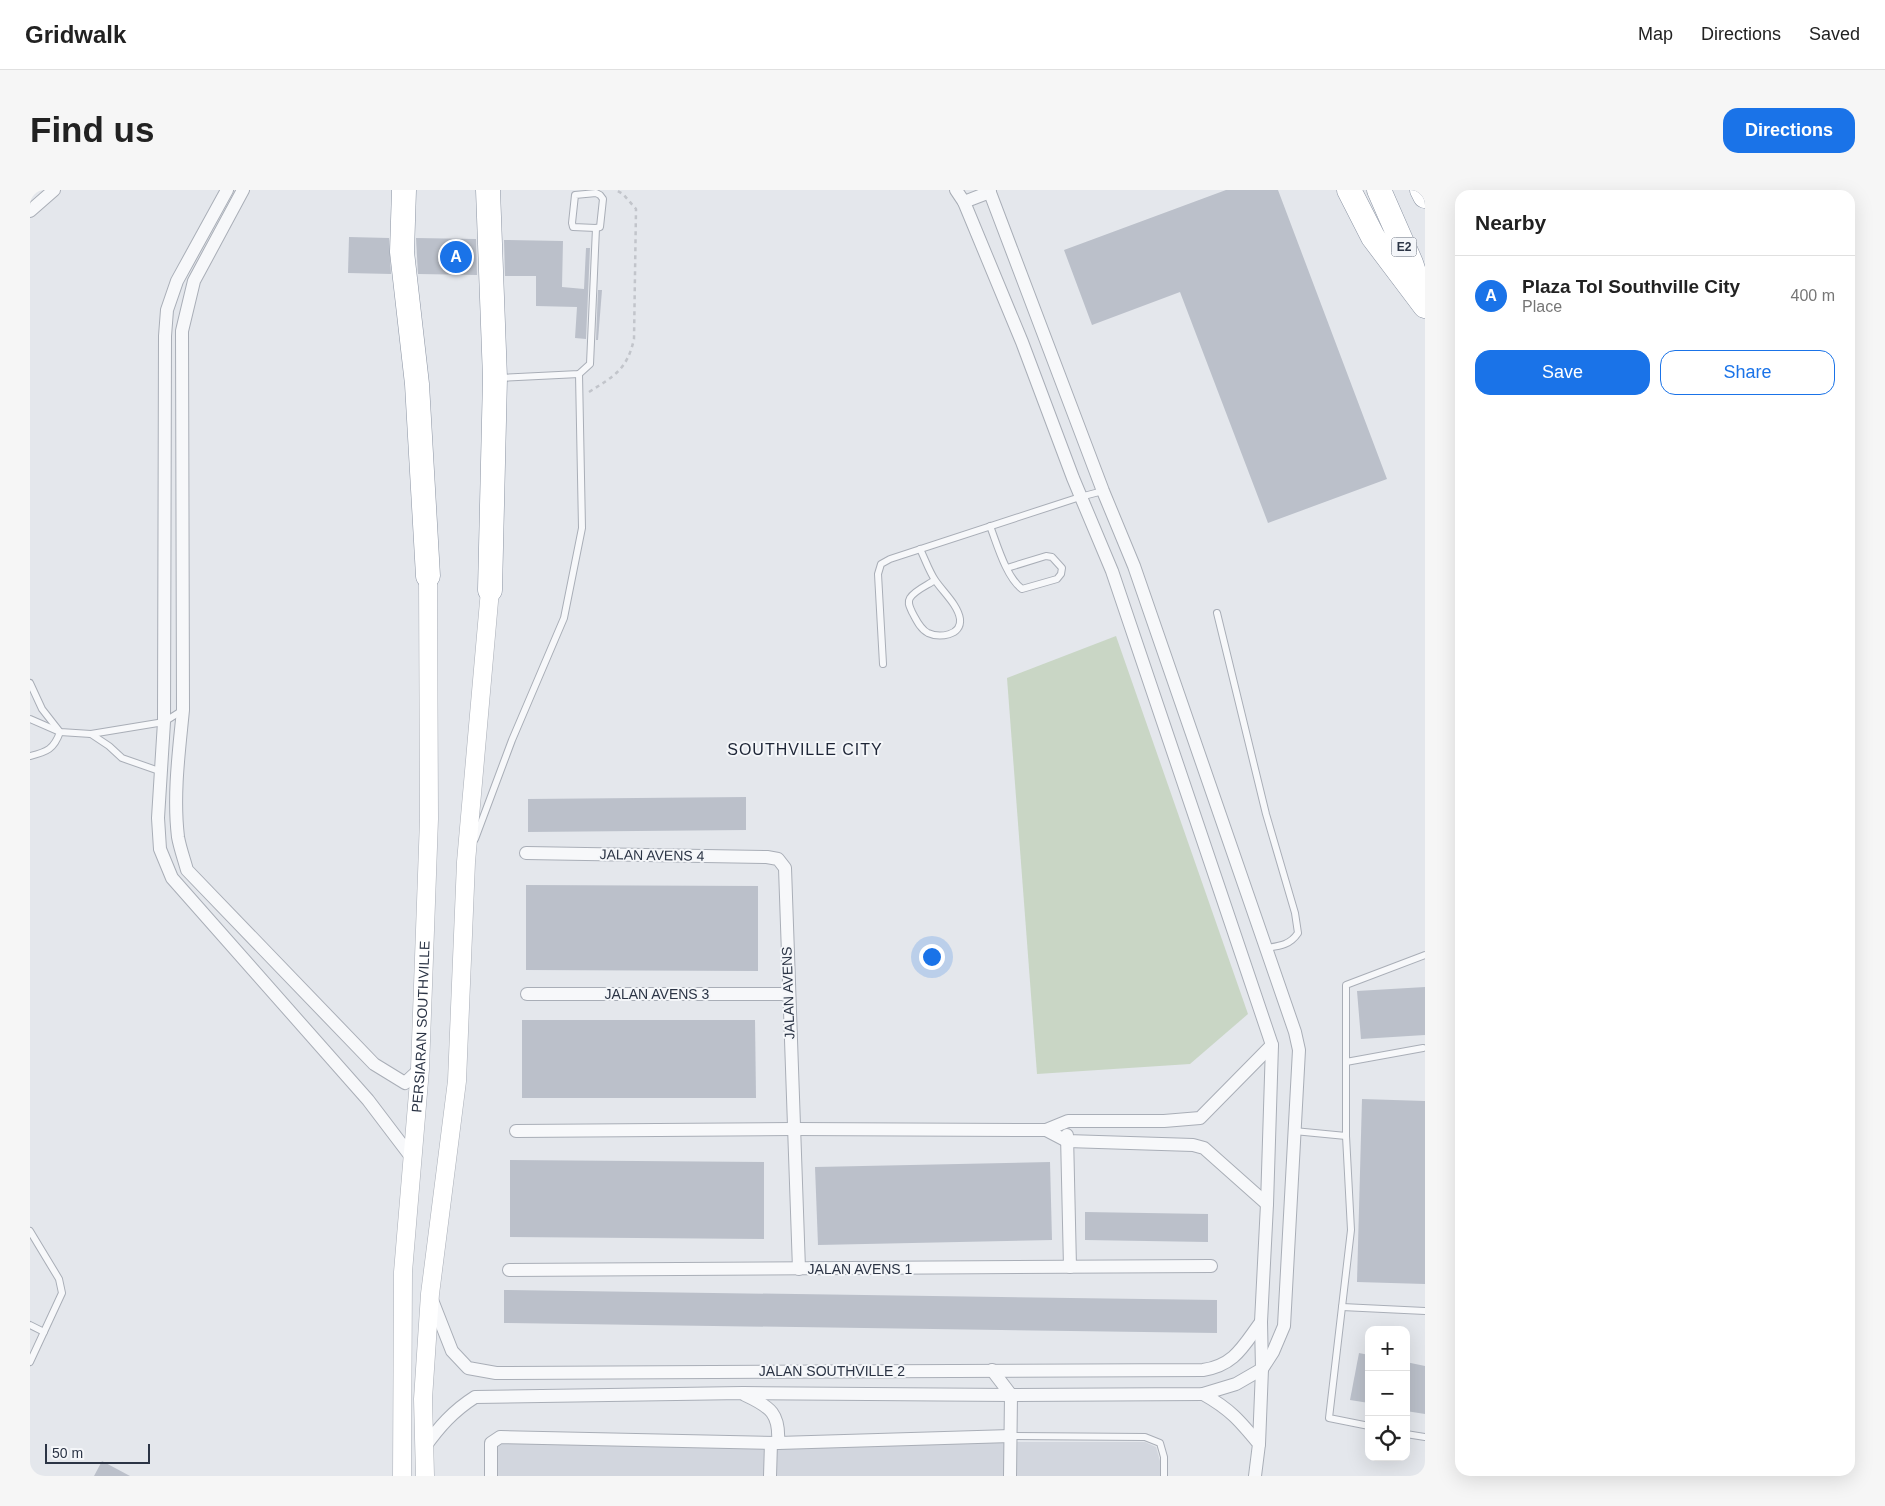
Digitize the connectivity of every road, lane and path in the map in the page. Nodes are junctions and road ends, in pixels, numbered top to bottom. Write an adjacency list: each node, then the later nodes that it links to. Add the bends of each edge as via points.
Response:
1 (227, 190): 33 (street, via 177,281 167,310)
2 (243, 190): 31 (street, via 194,281 182,331)
3 (404, 190): 25 (highway, via 402,252 417,384)
4 (488, 190): 18 (highway)
5 (616, 190): 19 (path, via 636,209 634,339 630,356 614,376 588,392)
6 (956, 190): 13 (street)
7 (1349, 190): 16 (highway, via 1374,237)
8 (1379, 190): 16 (highway, E2, via 1411,263)
9 (1422, 190): 12 (highway)
10 (990, 191): 13 (street); 20 (street)
11 (50, 192): 14 (street)
12 (1425, 196)
13 (964, 202): 21 (street, via 1022,342)
14 (30, 211)
15 (596, 228): 15 (lane, via 573,227 574,195 596,194 603,199 602,222); 17 (lane, via 590,364)
16 (1425, 306)
17 (579, 374): 18 (lane); 19 (lane)
18 (495, 378): 27 (highway)
19 (579, 406): 40 (lane, via 582,528 564,618 512,740)
20 (1104, 490): 21 (lane); 41 (street, via 1134,566)
21 (1080, 496): 22 (lane); 45 (street, via 1112,571)
22 (990, 526): 23 (lane); 24 (lane)
23 (920, 549): 26 (lane); 29 (lane, via 881,564 878,574)
24 (1007, 568): 24 (lane, via 1046,556 1052,557 1062,568 1057,580 1022,589 1014,583)
25 (428, 576): 48 (main road, PERSIARAN SOUTHVILLE, via 429,819)
26 (935, 580): 26 (lane, via 960,618 959,627 949,635 929,634 918,623 908,604 914,594)
27 (490, 590): 40 (main road)
28 (1217, 613): 41 (lane, via 1298,933 1292,941)
29 (883, 664)
30 (30, 683): 34 (lane, via 42,709)
31 (183, 710): 33 (lane); 48 (street, via 177,802 178,838 187,870 374,1064 406,1083)
32 (30, 719): 34 (lane)
33 (164, 722): 35 (lane); 37 (street)
34 (60, 732): 35 (lane); 36 (lane, via 46,752)
35 (91, 734): 37 (lane, via 122,758)
36 (30, 756)
37 (162, 772): 60 (street, via 158,818 160,849 172,878 368,1100)
38 (526, 853): 39 (street, JALAN AVENS 4, via 767,856)
39 (778, 859): 44 (street, JALAN AVENS, via 785,868)
40 (466, 862): 67 (main road, via 457,1081)
41 (1266, 948): 54 (street, via 1295,1032 1298,1050)
42 (1425, 955): 47 (lane, via 1346,986)
43 (527, 994): 44 (street, JALAN AVENS 3)
44 (788, 994): 52 (street, JALAN AVENS)
45 (1272, 1045): 51 (street, via 1200,1118); 61 (street)
46 (1423, 1048): 47 (lane)
47 (1346, 1062): 56 (lane)
48 (420, 1069): 60 (main road, PERSIARAN SOUTHVILLE)
49 (1113, 1120): 50 (street); 51 (street); 58 (street)
50 (1068, 1121): 53 (street); 57 (street)
51 (1164, 1122): 59 (street)
52 (793, 1129): 53 (street); 55 (street); 65 (street, JALAN AVENS)
53 (1046, 1130): 57 (street)
54 (1294, 1130): 56 (lane); 74 (street, via 1284,1326)
55 (516, 1132)
56 (1346, 1136): 68 (lane, via 1351,1230)
57 (1067, 1142): 58 (street); 64 (street)
58 (1114, 1143): 59 (street)
59 (1165, 1144): 61 (street, via 1204,1148)
60 (412, 1158): 86 (main road, PERSIARAN SOUTHVILLE, via 403,1272)
61 (1267, 1204): 70 (street)
62 (30, 1231): 72 (lane, via 59,1279 62,1293)
63 (1211, 1266): 64 (street, JALAN AVENS 1)
64 (1070, 1267): 65 (street, JALAN AVENS 1)
65 (799, 1269): 66 (street, JALAN AVENS 1)
66 (509, 1270)
67 (430, 1294): 75 (street, JALAN SOUTHVILLE 2, via 452,1350 468,1368 496,1373); 85 (main road, via 423,1399)
68 (1342, 1307): 69 (lane); 79 (lane, via 1329,1418)
69 (1425, 1311)
70 (1261, 1322): 74 (street); 75 (street, JALAN SOUTHVILLE 2, via 1232,1360 1218,1368)
71 (30, 1325): 72 (lane)
72 (44, 1332): 73 (lane)
73 (30, 1362)
74 (1262, 1369): 77 (street, via 1236,1384); 84 (street)
75 (992, 1370): 78 (street)
76 (743, 1393): 78 (street, JALAN SOUTHVILLE 2); 83 (street, via 764,1403 776,1417 779,1430); 85 (street, JALAN SOUTHVILLE 2, via 475,1397 442,1424)
77 (1203, 1394): 78 (street, JALAN SOUTHVILLE 2); 84 (street, via 1235,1415)
78 (1011, 1395): 81 (street)
79 (1365, 1425)
80 (1410, 1435): 82 (lane)
81 (1011, 1436): 83 (street); 90 (street); 91 (lane, via 1145,1437 1160,1443)
82 (1425, 1438)
83 (774, 1443): 88 (street, via 500,1437 491,1443); 89 (street)
84 (1259, 1444): 92 (street)
85 (424, 1448): 87 (main road)
86 (402, 1476)
87 (425, 1476)
88 (490, 1476)
89 (770, 1476)
90 (1010, 1476)
91 (1164, 1476)
92 (1255, 1476)

